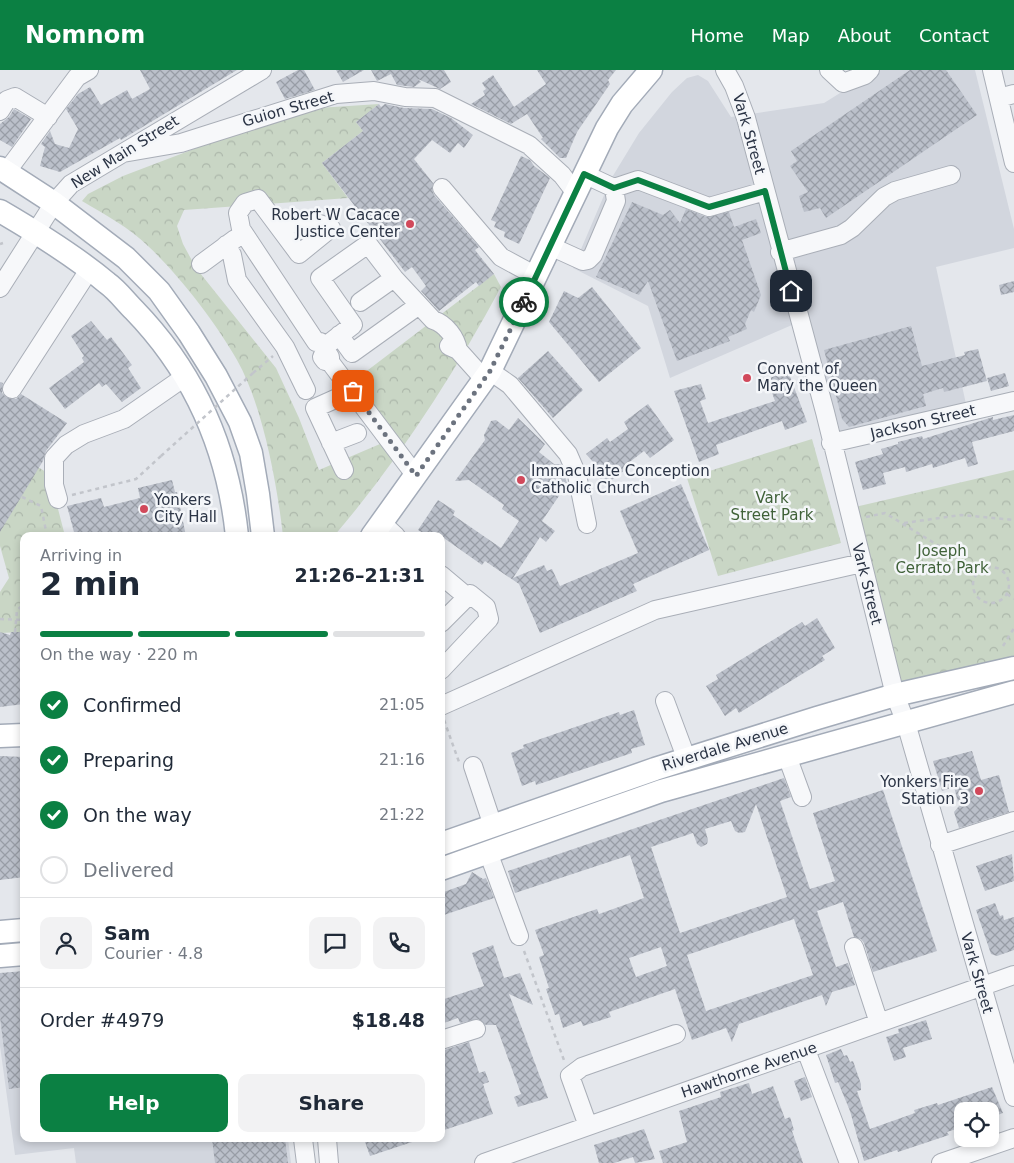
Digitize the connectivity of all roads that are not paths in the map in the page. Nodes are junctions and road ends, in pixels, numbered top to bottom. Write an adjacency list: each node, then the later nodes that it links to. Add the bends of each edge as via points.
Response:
1 (89, 70): 12 (street, via 77,78)
2 (262, 70): 13 (street, New Main Street)
3 (651, 70): 17 (main road, via 622,104)
4 (725, 70): 20 (street, Vark Street, via 746,118)
5 (829, 70): 8 (street, via 843,83)
6 (848, 70): 7 (street)
7 (855, 70)
8 (870, 70)
9 (992, 70): 10 (street)
10 (1006, 96): 14 (street)
11 (0, 111): 12 (street, via 7,100 15,97)
12 (48, 117): 15 (street)
13 (123, 153): 17 (street, Guion Street, via 181,143 336,94 374,91 435,98 529,145 562,175); 21 (street, New Main Street, via 71,184)
14 (1014, 163)
15 (3, 169): 21 (main road)
16 (951, 175): 28 (street, via 890,194 841,235)
17 (580, 183): 19 (street); 27 (main road)
18 (442, 188): 31 (street, via 501,256)
19 (614, 188): 20 (street, via 638,180 709,207); 27 (street, via 616,201 594,255 583,261)
20 (765, 191): 28 (street, Vark Street)
21 (54, 203): 25 (street, New Main Street); 53 (main road, via 126,258 159,291 216,376 240,422 251,453)
22 (0, 211): 25 (main road)
23 (279, 226): 24 (street, via 258,199 245,203 238,213)
24 (243, 232): 26 (street); 37 (street)
25 (34, 233): 30 (main road); 33 (street, New Main Street)
26 (226, 245): 29 (street); 38 (street, via 232,254 237,280)
27 (550, 246): 31 (main road)
28 (780, 252): 47 (street, Vark Street)
29 (201, 264)
30 (89, 270): 40 (main road, via 108,283 148,324); 41 (street)
31 (536, 276): 39 (main road)
32 (394, 278): 34 (street); 35 (street); 36 (street, via 368,244 320,278 353,325)
33 (0, 288)
34 (360, 302)
35 (419, 305): 36 (street, via 352,353); 39 (street, via 451,348 458,350)
36 (339, 335): 37 (street)
37 (316, 341): 38 (street); 42 (street)
38 (283, 344): 43 (street)
39 (487, 375): 49 (main road); 51 (street, via 510,385 568,454 577,475)
40 (186, 376): 50 (street, via 124,419 84,434 66,445 54,458 54,485); 52 (main road, via 220,448 233,497)
41 (12, 389)
42 (353, 391): 43 (street); 49 (street)
43 (310, 397): 46 (street)
44 (1014, 401): 47 (street, Jackson Street)
45 (357, 433): 46 (street)
46 (331, 443): 48 (street)
47 (831, 443): 55 (street, Vark Street)
48 (344, 470)
49 (416, 476): 54 (main road)
50 (58, 499)
51 (587, 524)
52 (237, 532)
53 (263, 532)
54 (383, 532)
55 (862, 563): 62 (street, Vark Street); 64 (street, via 655,610)
56 (445, 579): 57 (street, via 459,588)
57 (464, 599): 58 (street); 59 (street, via 470,594 474,596 486,607 490,619)
58 (445, 619)
59 (445, 666)
60 (1014, 668): 62 (main road, Riverdale Avenue)
61 (1014, 692): 65 (main road, Riverdale Avenue)
62 (895, 695): 65 (street, Vark Street); 69 (main road, Riverdale Avenue)
63 (665, 701): 69 (street)
64 (445, 704)
65 (906, 723): 68 (main road, Riverdale Avenue); 75 (street, Vark Street)
66 (20, 735): 67 (main road)
67 (0, 736)
68 (787, 756): 71 (street); 76 (main road, Riverdale Avenue, via 661,791)
69 (687, 760): 73 (main road, Riverdale Avenue)
70 (473, 766): 73 (street)
71 (802, 797)
72 (1014, 821): 75 (street)
73 (492, 826): 74 (main road, Riverdale Avenue)
74 (445, 843)
75 (940, 845): 85 (street, Vark Street)
76 (488, 852): 77 (main road, Riverdale Avenue); 80 (street)
77 (445, 868)
78 (20, 930): 79 (main road)
79 (0, 932)
80 (519, 936)
81 (854, 947): 86 (street)
82 (20, 954): 83 (main road)
83 (0, 956)
84 (1014, 975): 85 (street, Hawthorne Avenue)
85 (981, 987): 86 (street, Hawthorne Avenue); 91 (street, Vark Street)
86 (879, 1023): 90 (street, Hawthorne Avenue)
87 (476, 1028): 89 (street)
88 (676, 1034): 92 (street, via 582,1067 570,1076)
89 (445, 1039)
90 (806, 1050): 92 (street, Hawthorne Avenue); 99 (street)
91 (1014, 1097)
92 (588, 1126): 98 (street, Hawthorne Avenue)
93 (1014, 1138): 100 (street)
94 (303, 1142): 96 (street)
95 (326, 1142): 97 (street)
96 (306, 1163)
97 (329, 1163)
98 (484, 1163)
99 (849, 1163)
100 (941, 1163)

